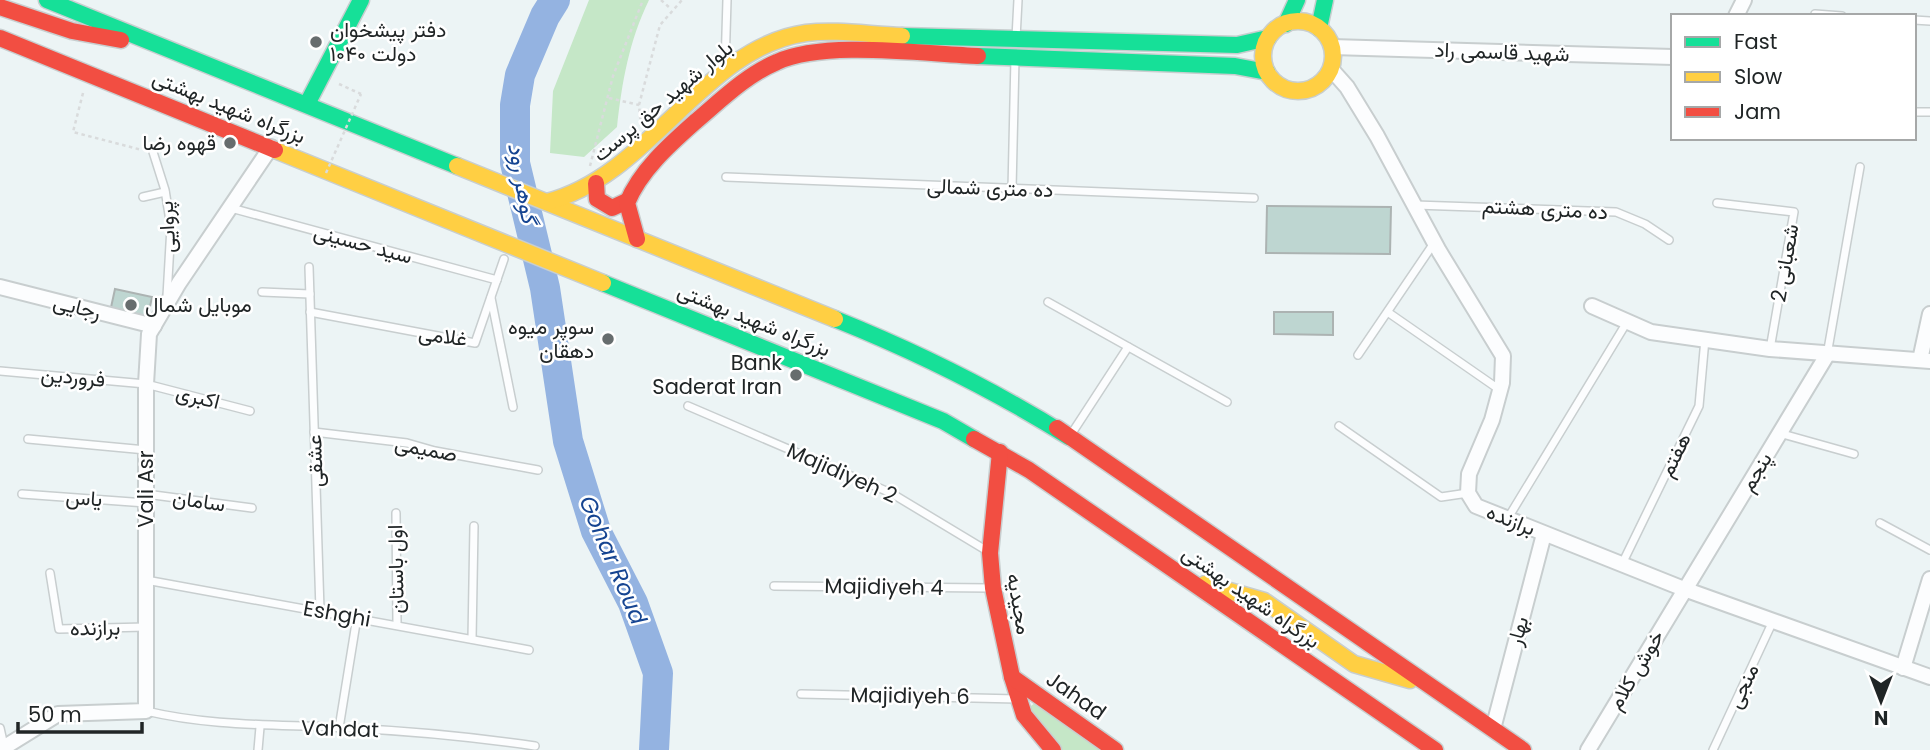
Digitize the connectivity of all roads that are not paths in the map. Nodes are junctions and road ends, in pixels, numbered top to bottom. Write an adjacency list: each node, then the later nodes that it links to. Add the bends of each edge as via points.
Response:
1 (47, 0): 8 (main road, بزرگراه شهید بهشتی)
2 (361, 0): 21 (main road)
3 (727, 0): 19 (lane)
4 (1018, 0): 13 (lane)
5 (1297, 0): 9 (main road)
6 (1325, 0): 10 (main road)
7 (0, 7): 15 (main road, via 72,31)
8 (85, 7): 15 (main road, بزرگراه شهید بهشتی)
9 (1286, 24): 10 (main road, via 1308,23); 12 (main road)
10 (1319, 28): 14 (main road)
11 (0, 37): 22 (main road, بزرگراه شهید بهشتی)
12 (1268, 38): 13 (main road, بلوار شهید حق پرست, via 1237,45); 20 (main road)
13 (1016, 39): 17 (main road); 19 (main road, بلوار شهید حق پرست, via 807,33 780,39)
14 (1332, 47): 16 (street, شهید قاسمی راد); 18 (main road)
15 (170, 49): 21 (main road, بزرگراه شهید بهشتی)
16 (1671, 57)
17 (1015, 58): 20 (main road, بلوار شهید حق پرست); 27 (lane); 31 (main road, بلوار شهید حق پرست, via 852,51 805,52 774,62 717,100 639,181)
18 (1331, 69): 20 (main road, via 1325,79 1306,90 1283,88); 34 (street, برازنده, via 1353,97)
19 (725, 71): 26 (main road, بلوار شهید حق پرست)
20 (1267, 72)
21 (307, 104): 32 (main road, بزرگراه شهید بهشتی)
22 (271, 146): 35 (street, Vali Asr); 38 (main road, بزرگراه شهید بهشتی)
23 (153, 152): 28 (lane, پروایی)
24 (1860, 167): 59 (lane)
25 (726, 177): 27 (lane, ده متری شمالی)
26 (596, 183): 31 (main road, via 597,199 603,206 612,208); 32 (main road, بلوار شهید حق پرست)
27 (1012, 189): 30 (lane, ده متری شمالی)
28 (165, 192): 29 (lane); 48 (lane, پروایی, via 171,227)
29 (143, 197)
30 (1254, 198)
31 (627, 201): 36 (main road)
32 (547, 202): 36 (main road, بزرگراه شهید بهشتی)
33 (1717, 203): 57 (lane, شعبانی 2, via 1794,212)
34 (1414, 205): 37 (lane, ده متری هشتم, via 1616,212); 39 (street, برازنده)
35 (230, 207): 42 (lane, سید حسینی); 48 (street, Vali Asr)
36 (637, 239): 70 (main road, بزرگراه شهید بهشتی, via 934,361)
37 (1669, 240)
38 (503, 241): 40 (street, غلامی); 74 (main road, بزرگراه شهید بهشتی, via 917,409)
39 (1435, 243): 51 (lane); 63 (street, برازنده, via 1503,356)
40 (504, 259): 42 (lane, غلامی)
41 (309, 267): 45 (lane, عشقی)
42 (497, 280): 46 (lane, غلامی)
43 (0, 287): 54 (street, رجایی)
44 (262, 292): 45 (lane)
45 (310, 294): 50 (lane, عشقی)
46 (491, 297): 50 (lane, غلامی, via 475,344); 66 (lane)
47 (1048, 302): 56 (lane)
48 (167, 304): 54 (street, Vali Asr)
49 (1592, 306): 53 (street)
50 (310, 312): 69 (lane, عشقی)
51 (1389, 313): 58 (lane); 63 (lane)
52 (1930, 314): 60 (street)
53 (1627, 321): 55 (street, via 1651,331); 82 (lane)
54 (154, 326): 62 (street, Vali Asr, via 149,334)
55 (1705, 339): 57 (street); 88 (lane, هفتم, via 1699,406)
56 (1128, 347): 64 (lane); 70 (lane)
57 (1770, 349): 59 (street)
58 (1357, 355)
59 (1827, 355): 60 (street); 71 (street, پنجم)
60 (1925, 361)
61 (0, 371): 62 (lane, فروردین)
62 (146, 384): 67 (lane, اکبری); 73 (street, Vali Asr)
63 (1500, 390): 77 (street, برازنده, via 1469,474)
64 (1227, 402)
65 (688, 405): 87 (lane, Majidiyeh 2, via 891,493)
66 (513, 407)
67 (250, 411)
68 (1339, 426): 77 (lane, via 1441,497)
69 (314, 432): 76 (lane, صمیمی, via 407,443); 96 (lane, عشقی)
70 (1063, 432): 97 (main road, بزرگراه شهید بهشتی)
71 (1779, 433): 75 (lane); 95 (street, پنجم)
72 (28, 439): 73 (lane)
73 (146, 450): 79 (street, Vali Asr)
74 (1000, 452): 87 (main road, مجیدیه); 91 (main road, بزرگراه شهید بهشتی)
75 (1854, 454)
76 (538, 470)
77 (1468, 493): 82 (street, برازنده, via 1476,506)
78 (22, 494): 79 (lane, یاس)
79 (146, 498): 80 (lane, سامان); 90 (street, Vali Asr)
80 (252, 508)
81 (396, 513): 100 (lane, اول باستان)
82 (1507, 519): 85 (street, برازنده)
83 (1880, 523): 86 (lane)
84 (474, 526): 103 (lane)
85 (1544, 534): 88 (street, برازنده); 116 (street, بهار)
86 (1930, 550)
87 (990, 553): 94 (main road, مجیدیه)
88 (1621, 565): 95 (street, برازنده)
89 (50, 573): 101 (lane, برازنده, via 59,629)
90 (146, 579): 96 (lane, Eshghi); 101 (street, Vali Asr)
91 (1188, 579): 102 (main road, via 1261,599); 105 (main road, بزرگراه شهید بهشتی)
92 (1930, 579): 106 (street)
93 (774, 586): 94 (lane, Majidiyeh 4)
94 (993, 588): 107 (main road, مجیدیه)
95 (1684, 589): 99 (street, برازنده); 124 (street, خوش کلام)
96 (320, 610): 98 (lane, Eshghi)
97 (1328, 616): 102 (main road); 109 (main road, بزرگراه شهید بهشتی)
98 (357, 617): 100 (lane, Eshghi); 114 (lane)
99 (1773, 621): 106 (street, برازنده); 125 (lane, منجی)
100 (397, 624): 103 (lane, Eshghi)
101 (146, 627): 112 (street, Vali Asr)
102 (1313, 636): 105 (main road); 109 (main road, via 1354,664)
103 (472, 639): 104 (lane, Eshghi)
104 (528, 650)
105 (1299, 656): 122 (main road, بزرگراه شهید بهشتی)
106 (1903, 668): 108 (street, برازنده)
107 (1012, 677): 111 (main road, مجیدیه); 121 (main road, Jahad)
108 (1930, 677)
109 (1427, 684): 116 (main road, بزرگراه شهید بهشتی)
110 (800, 694): 111 (lane, Majidiyeh 6)
111 (1019, 699): 120 (main road, مجیدیه, via 1024,715)
112 (146, 711): 113 (lane, Vahdat); 118 (street, via 58,714)
113 (260, 727): 114 (lane, Vahdat); 119 (lane)
114 (340, 727): 117 (lane, Vahdat, via 470,736)
115 (0, 728): 118 (lane)
116 (1493, 729): 123 (main road, بزرگراه شهید بهشتی)
117 (534, 746)
118 (2, 748)
119 (258, 750)
120 (1053, 750)
121 (1115, 750)
122 (1435, 750)
123 (1523, 750)
124 (1588, 750)
125 (1713, 750)

